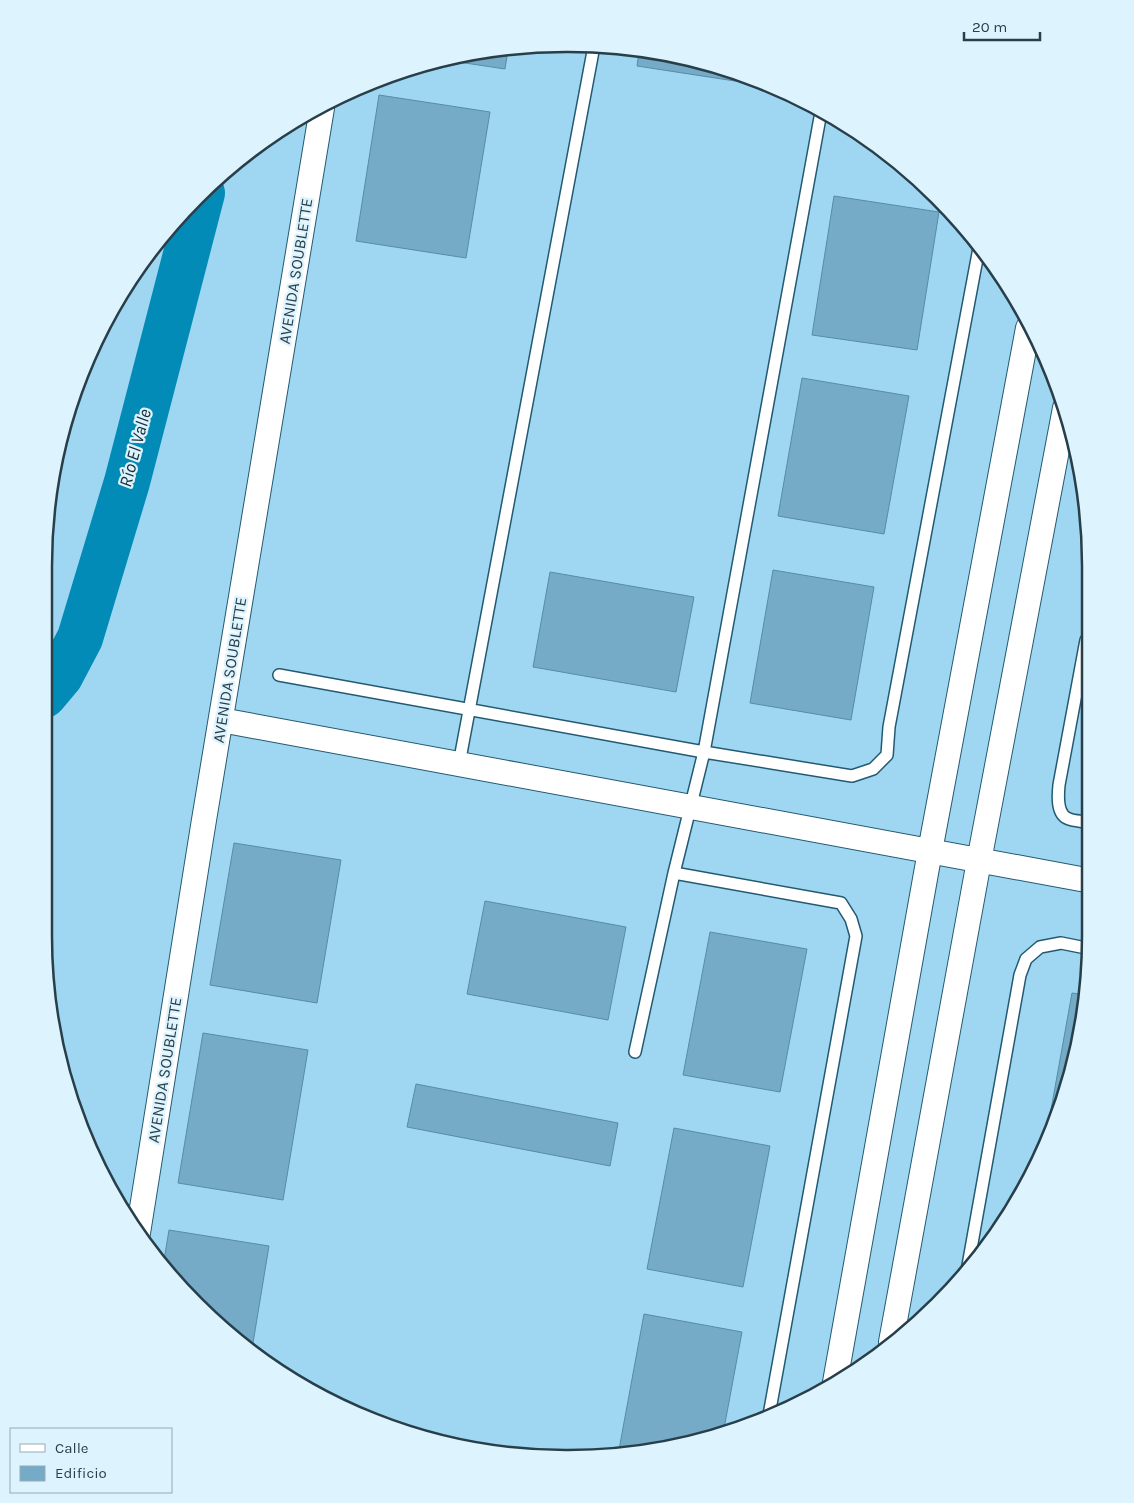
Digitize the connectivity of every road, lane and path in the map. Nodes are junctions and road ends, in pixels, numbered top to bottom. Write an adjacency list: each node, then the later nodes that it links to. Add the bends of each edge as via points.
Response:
1 (593, 54): 9 (lane)
2 (321, 115): 10 (street, AVENIDA SOUBLETTE)
3 (820, 119): 11 (lane)
4 (977, 257): 11 (lane, via 891,717 887,755 873,769 852,776)
5 (1026, 336): 15 (street)
6 (1061, 424): 16 (street)
7 (1082, 661): 14 (lane, via 1058,802 1067,819)
8 (279, 675): 9 (lane)
9 (469, 709): 11 (lane); 12 (lane)
10 (220, 720): 12 (street); 21 (street, AVENIDA SOUBLETTE)
11 (704, 752): 13 (lane)
12 (459, 764): 13 (street)
13 (690, 806): 15 (street); 17 (lane)
14 (1082, 821)
15 (930, 851): 16 (street); 24 (street)
16 (979, 861): 18 (street); 23 (street)
17 (674, 873): 20 (lane); 25 (lane, via 841,903 856,936)
18 (1082, 879)
19 (1081, 947): 22 (lane, via 1061,943 1040,947 1026,959 1020,975)
20 (635, 1052)
21 (140, 1223)
22 (970, 1255)
23 (894, 1333)
24 (836, 1374)
25 (770, 1408)

